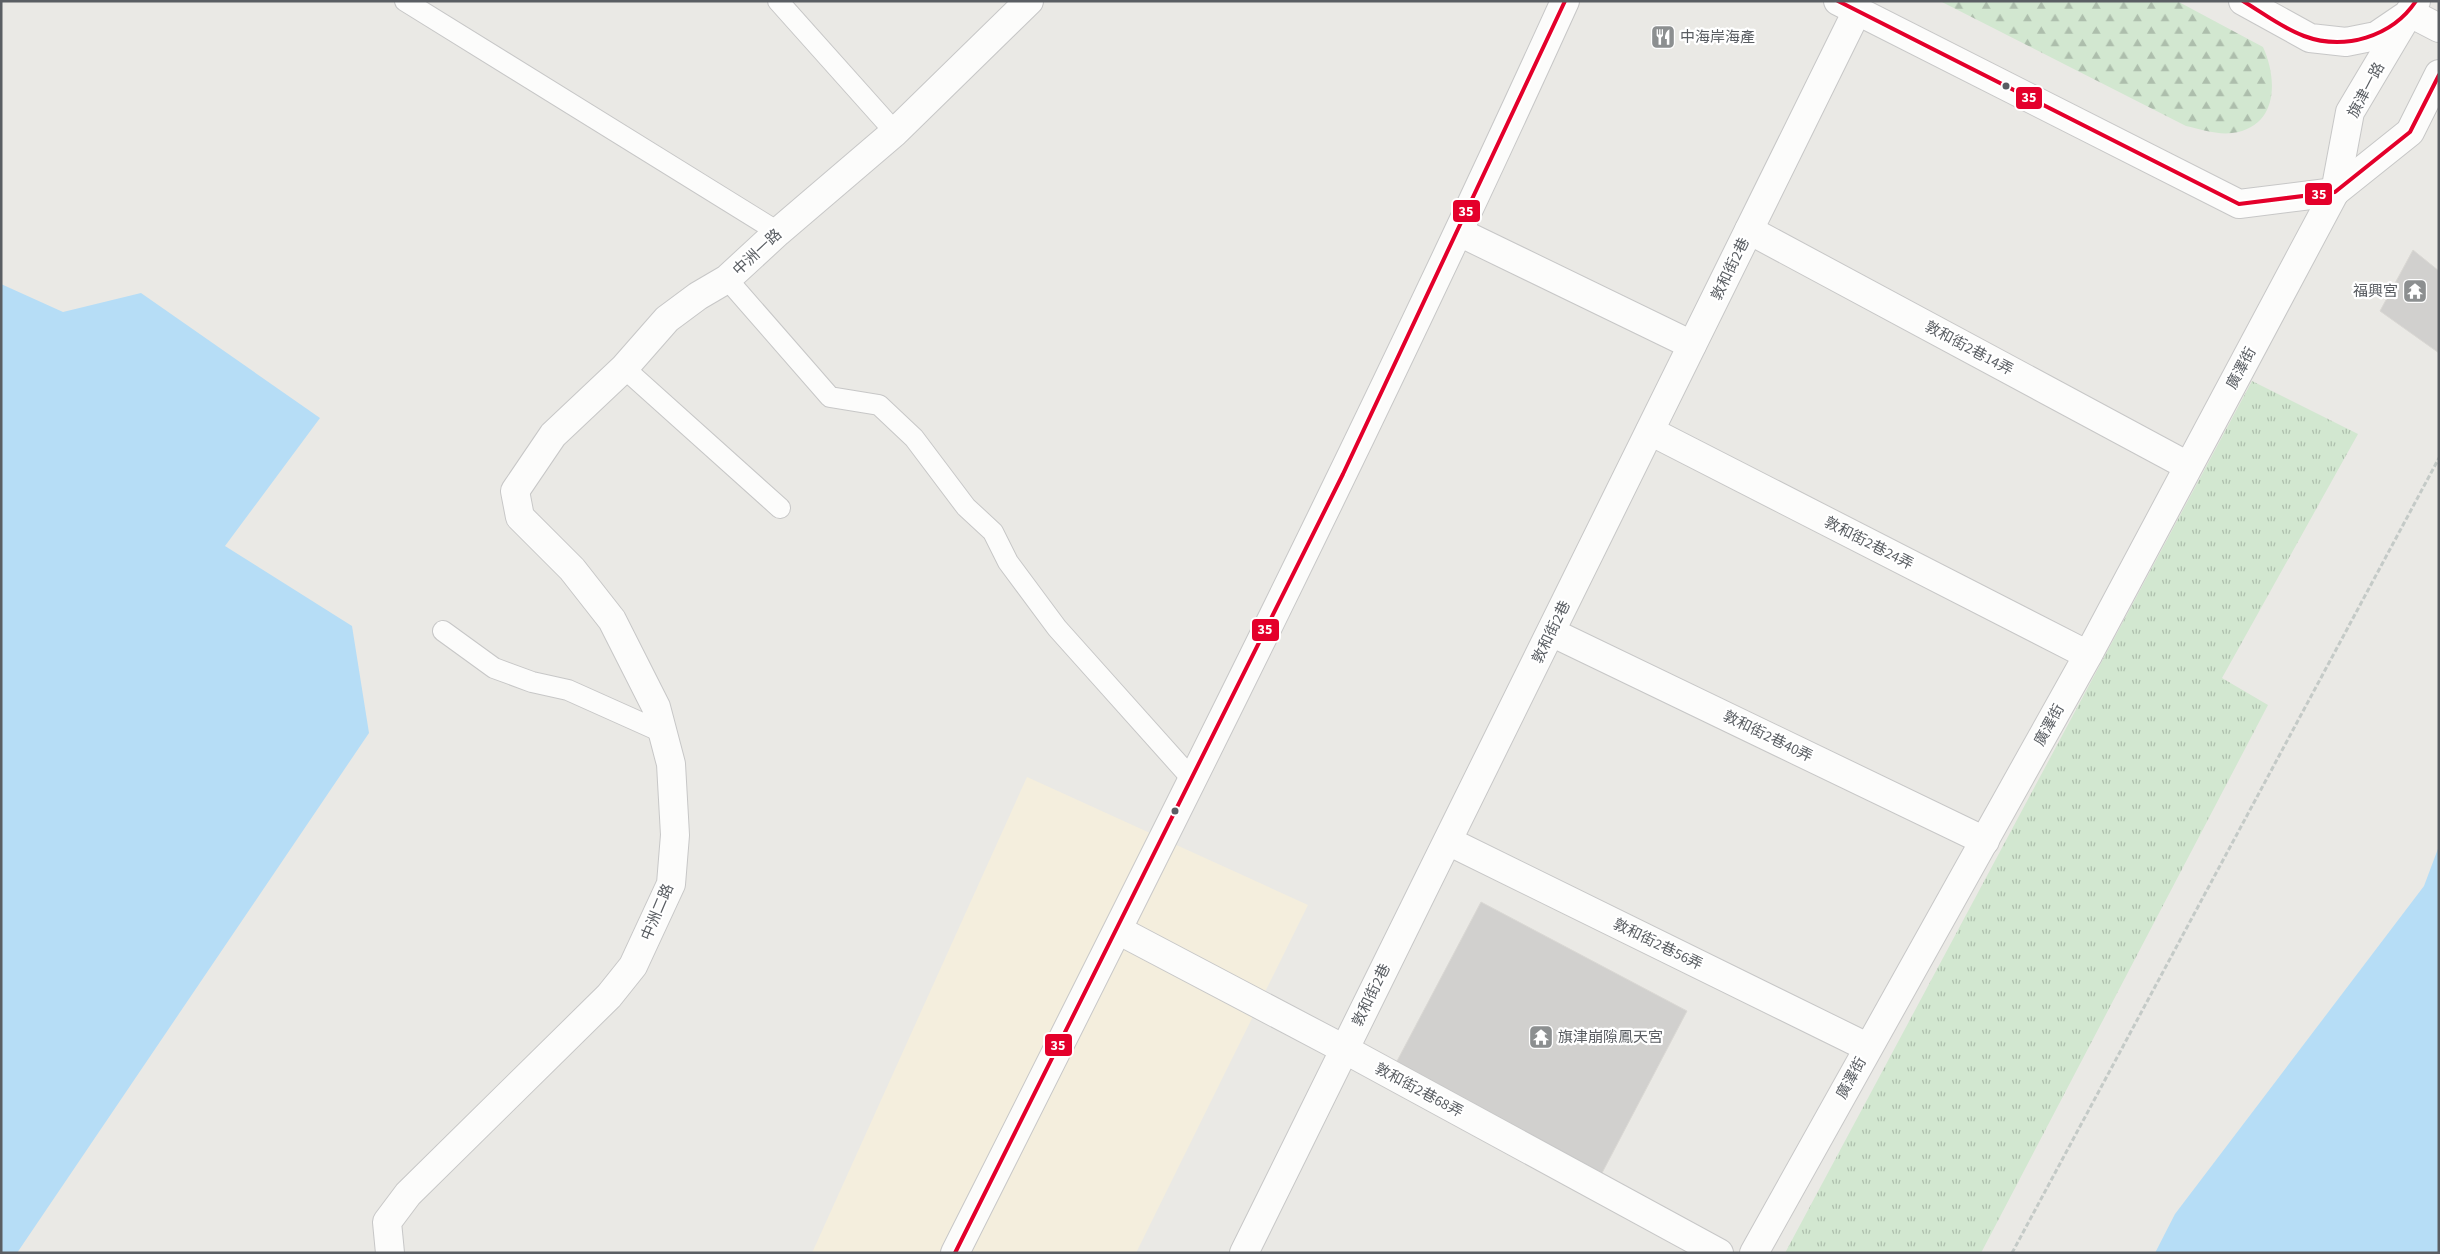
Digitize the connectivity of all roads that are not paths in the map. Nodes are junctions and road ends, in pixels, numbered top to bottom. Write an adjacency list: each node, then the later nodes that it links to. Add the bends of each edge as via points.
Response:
1 (405, 1): 13 (lane)
2 (778, 1): 10 (lane)
3 (1029, 1): 10 (street, 中洲一路)
4 (1565, 1): 14 (street)
5 (2242, 1): 7 (street, via 2310,38 2346,42 2376,36)
6 (1848, 6): 11 (street, via 2239,204); 12 (street, 敦和街2巷)
7 (2413, 7): 8 (street); 11 (street, 旗津一路, via 2350,112)
8 (2439, 28)
9 (2439, 74): 11 (street, via 2410,132)
10 (894, 132): 13 (street, 中洲一路)
11 (2335, 192): 19 (street, 廣澤街)
12 (1749, 230): 16 (street, 敦和街2巷); 19 (street, 敦和街2巷14弄)
13 (778, 232): 15 (street, 中洲一路)
14 (1460, 232): 16 (street); 26 (street)
15 (727, 279): 17 (street, 中洲一路, via 667,319); 26 (lane, via 830,397 879,405 914,438 966,506 993,532 1008,562 1056,628)
16 (1692, 345): 18 (street, 敦和街2巷)
17 (624, 368): 20 (lane); 21 (street, 中洲一路, via 553,435 515,491)
18 (1650, 431): 23 (street, 敦和街2巷); 24 (street, 敦和街2巷24弄)
19 (2188, 466): 24 (street, 廣澤街)
20 (780, 508)
21 (520, 518): 25 (street, 中洲二路, via 572,569 612,620 656,707)
22 (442, 631): 25 (lane, via 494,668 532,682 568,690)
23 (1551, 632): 27 (street, 敦和街2巷); 28 (street, 敦和街2巷40弄)
24 (2088, 654): 28 (street, 廣澤街)
25 (664, 733): 32 (street, 中洲二路, via 671,764 676,835 671,884 633,966 609,996 408,1194 387,1222)
26 (1193, 780): 29 (street)
27 (1448, 841): 30 (street, 敦和街2巷56弄); 31 (street, 敦和街2巷)
28 (1985, 841): 30 (street, 廣澤街)
29 (1118, 930): 31 (street, 敦和街2巷68弄); 33 (street)
30 (1867, 1047): 36 (street, 廣澤街)
31 (1344, 1050): 34 (street, 敦和街2巷); 35 (street, 敦和街2巷68弄)
32 (390, 1253)
33 (955, 1253)
34 (1244, 1253)
35 (1719, 1253)
36 (1754, 1253)

